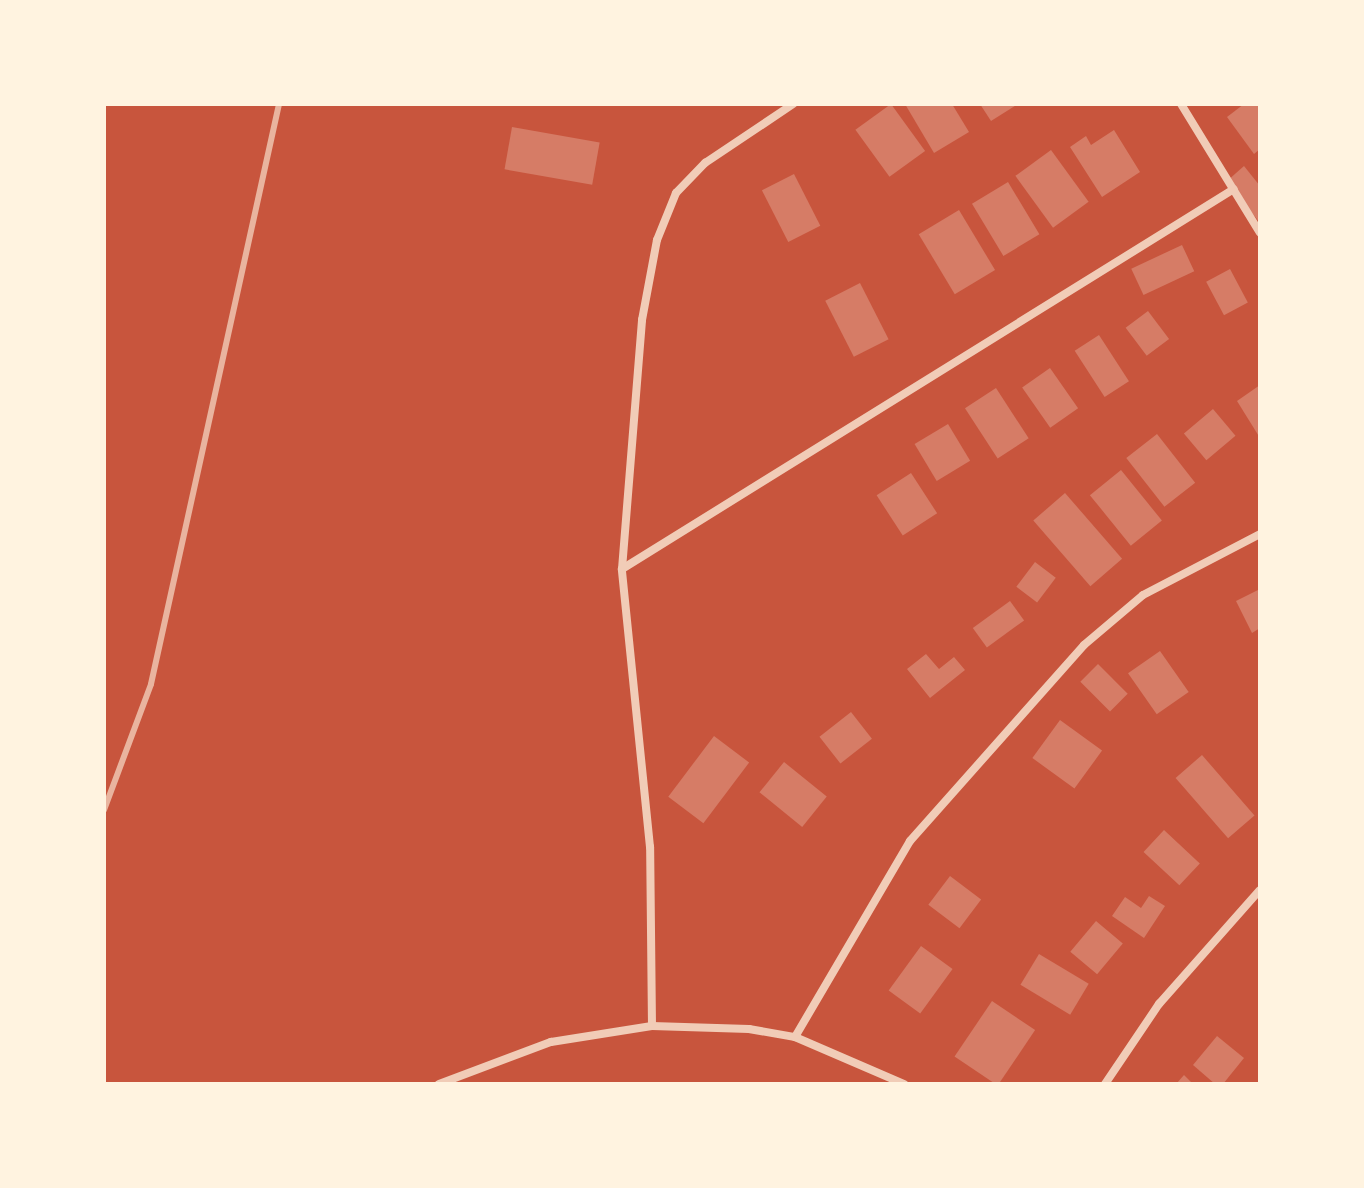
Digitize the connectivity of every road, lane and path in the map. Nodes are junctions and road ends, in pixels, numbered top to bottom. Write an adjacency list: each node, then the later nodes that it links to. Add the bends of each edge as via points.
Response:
1 (793, 104): 6 (street, via 705,163 676,193 657,240 642,320)
2 (1181, 104): 3 (street)
3 (1234, 189): 4 (street); 6 (street)
4 (1260, 233)
5 (1260, 534): 9 (street, via 1143,595 1084,645 910,841)
6 (622, 569): 8 (street, via 650,847)
7 (1260, 890): 12 (street, via 1159,1004)
8 (652, 1026): 9 (street, via 749,1029); 10 (street, via 551,1042)
9 (795, 1037): 11 (street)
10 (439, 1084)
11 (904, 1084)
12 (1105, 1084)

